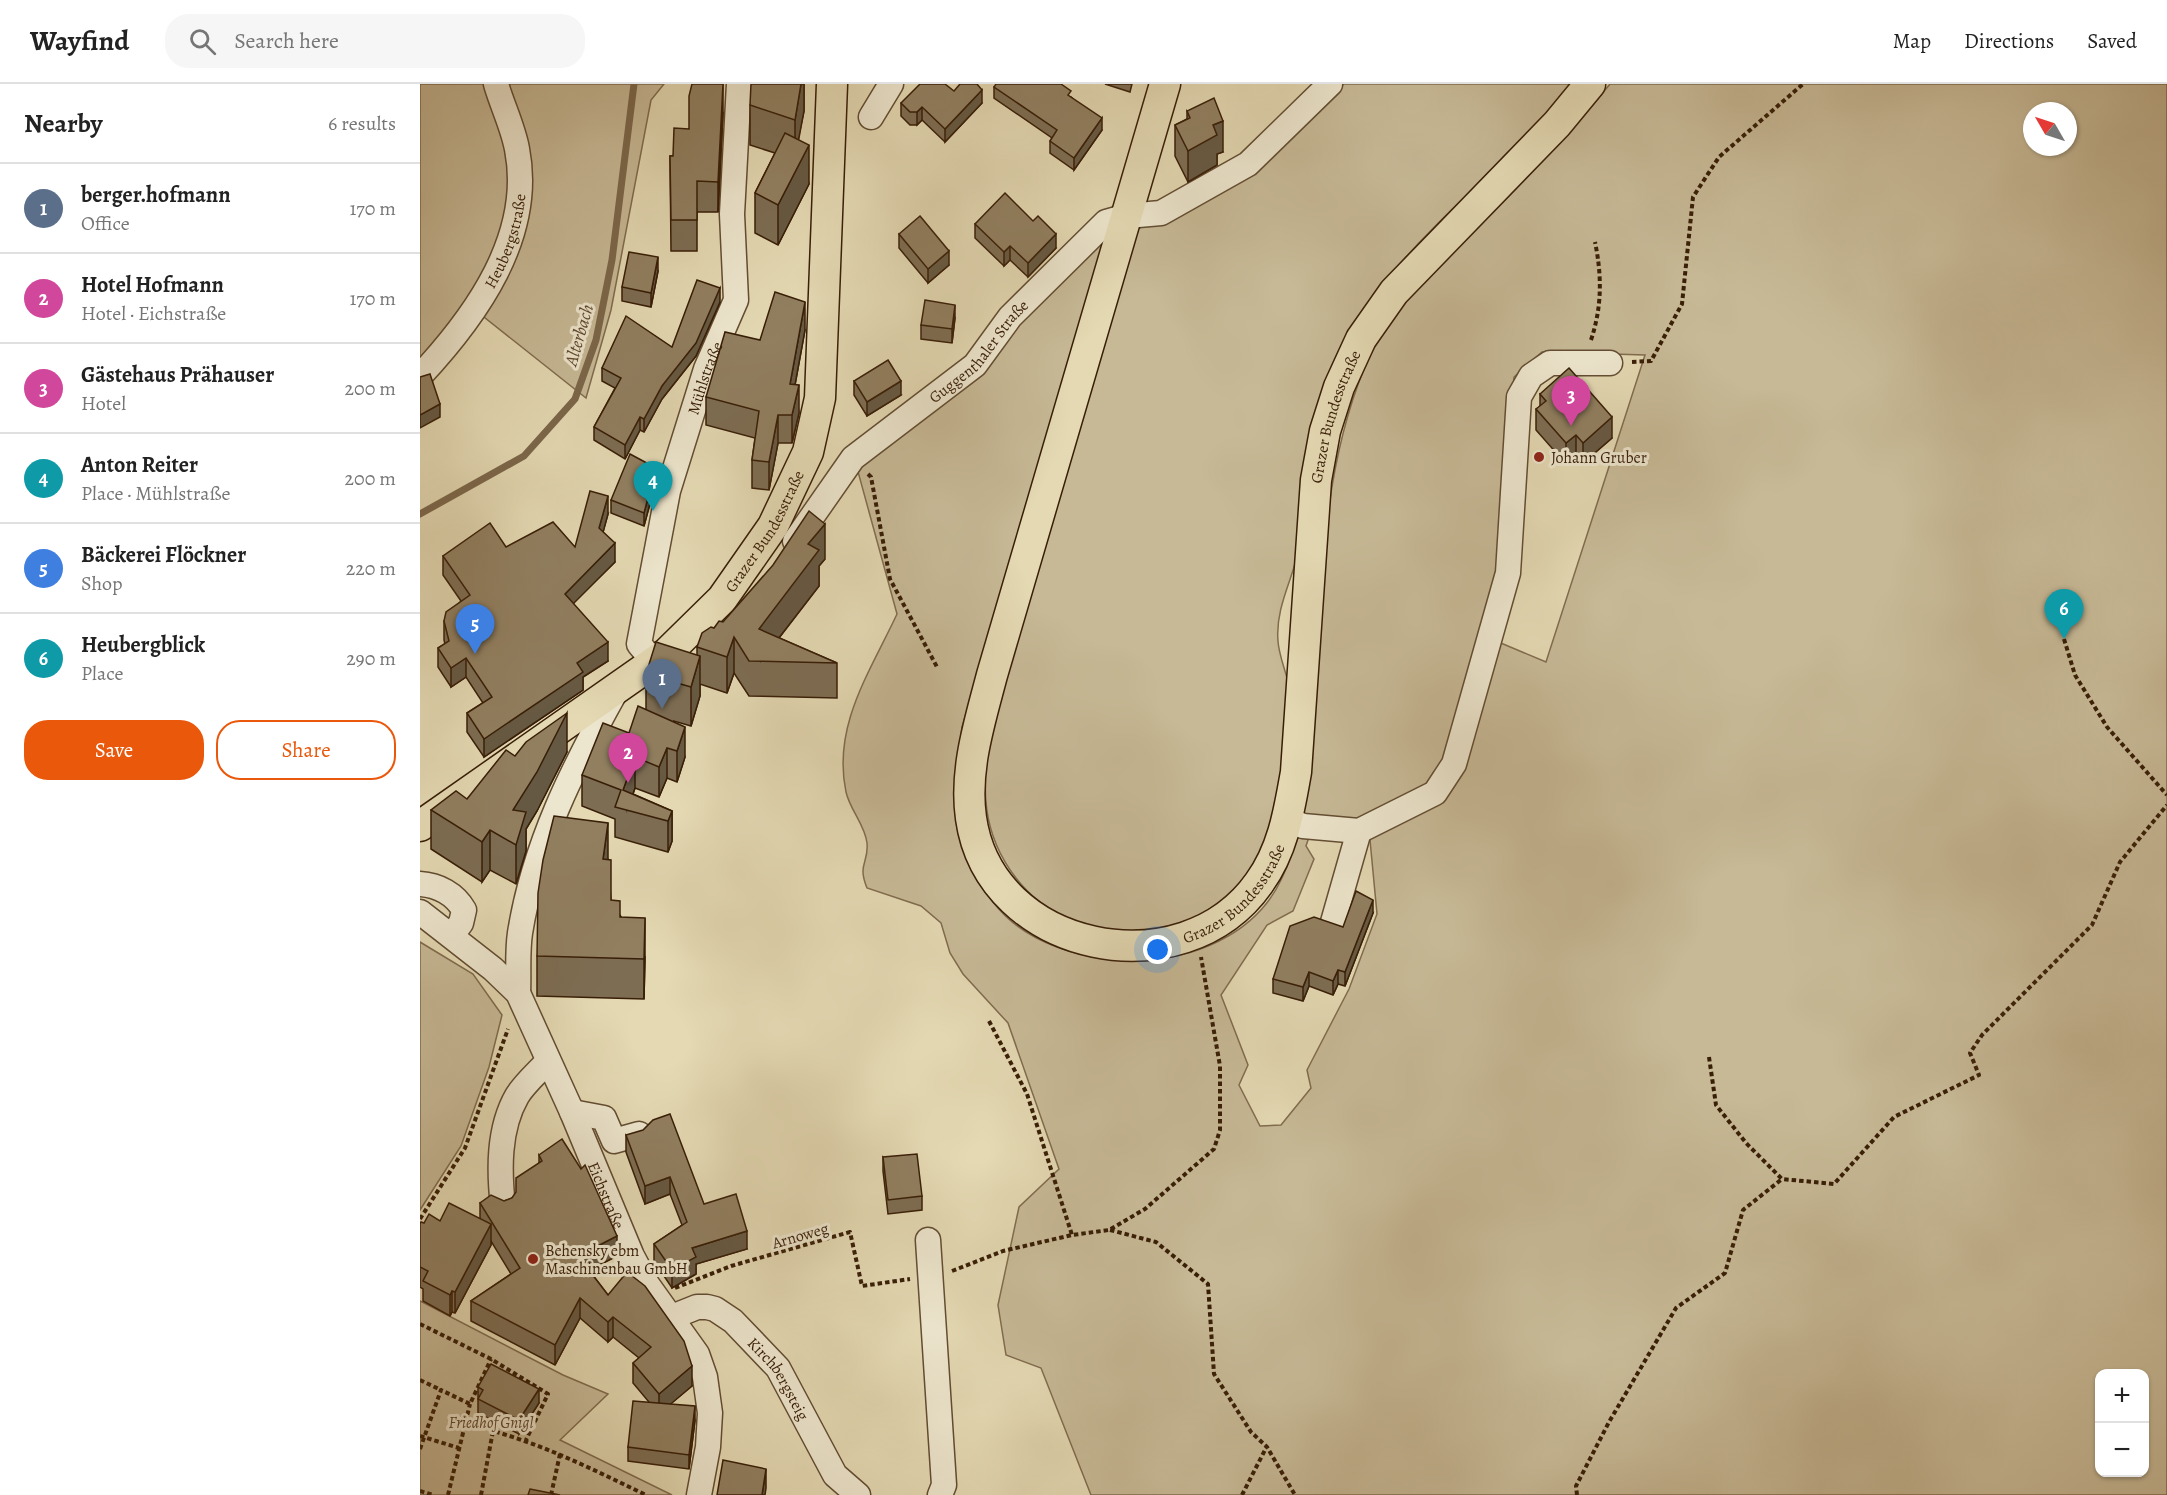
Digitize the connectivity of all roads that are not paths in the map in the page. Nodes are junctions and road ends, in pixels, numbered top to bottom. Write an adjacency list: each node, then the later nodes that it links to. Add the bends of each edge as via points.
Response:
1 (496, 84): 11 (street, Heubergstraße, via 517,148 519,195 514,226 490,284 472,314)
2 (739, 84): 13 (street, Mühlstraße, via 732,214 736,300 706,369 668,491 639,644)
3 (832, 84): 13 (main road, Grazer Bundesstraße, via 820,398 808,452 773,526 722,599)
4 (891, 84): 8 (street)
5 (1165, 84): 9 (main road, Grazer Bundesstraße)
6 (1330, 84): 9 (street, Guggenthaler Straße, via 1248,164 1161,213)
7 (1590, 84): 15 (main road, Grazer Bundesstraße, via 1557,124 1394,292 1361,339 1339,387 1316,480 1296,772)
8 (871, 117)
9 (1127, 216): 12 (street, Guggenthaler Straße, via 1106,222 1010,317 975,364 853,458); 15 (main road, Grazer Bundesstraße, via 981,718 971,762 970,818 982,855 999,885 1025,912 1068,935 1112,946 1156,945 1197,933 1232,912 1258,885 1275,857)
10 (1610, 363): 17 (street, via 1550,363 1531,376 1519,397 1508,573 1455,764 1435,793)
11 (420, 375)
12 (780, 562)
13 (672, 657): 14 (main road, Grazer Bundesstraße)
14 (616, 691): 16 (main road, Grazer Bundesstraße); 22 (street, Eichstraße, via 571,772 549,823 520,933)
15 (1288, 820): 17 (street, via 1303,826)
16 (420, 826)
17 (1359, 831): 20 (street)
18 (420, 884): 21 (street, via 448,892 465,910)
19 (420, 912): 21 (street, Eichstraße)
20 (1333, 922)
21 (452, 935): 22 (street, Eichstraße)
22 (518, 993): 23 (street, Eichstraße)
23 (548, 1061): 24 (street, Eichstraße); 26 (street, via 517,1096 505,1131 499,1169)
24 (572, 1112): 25 (street, via 604,1118 614,1141); 28 (street, Eichstraße, via 632,1256)
25 (639, 1134)
26 (503, 1207)
27 (928, 1240): 31 (street, via 944,1485)
28 (672, 1317): 29 (street, Eichstraße, via 697,1354 709,1394 710,1429); 30 (street, Kirchbergsteig, via 707,1307 741,1328 778,1368 835,1475)
29 (699, 1495)
30 (858, 1495)
31 (940, 1495)

